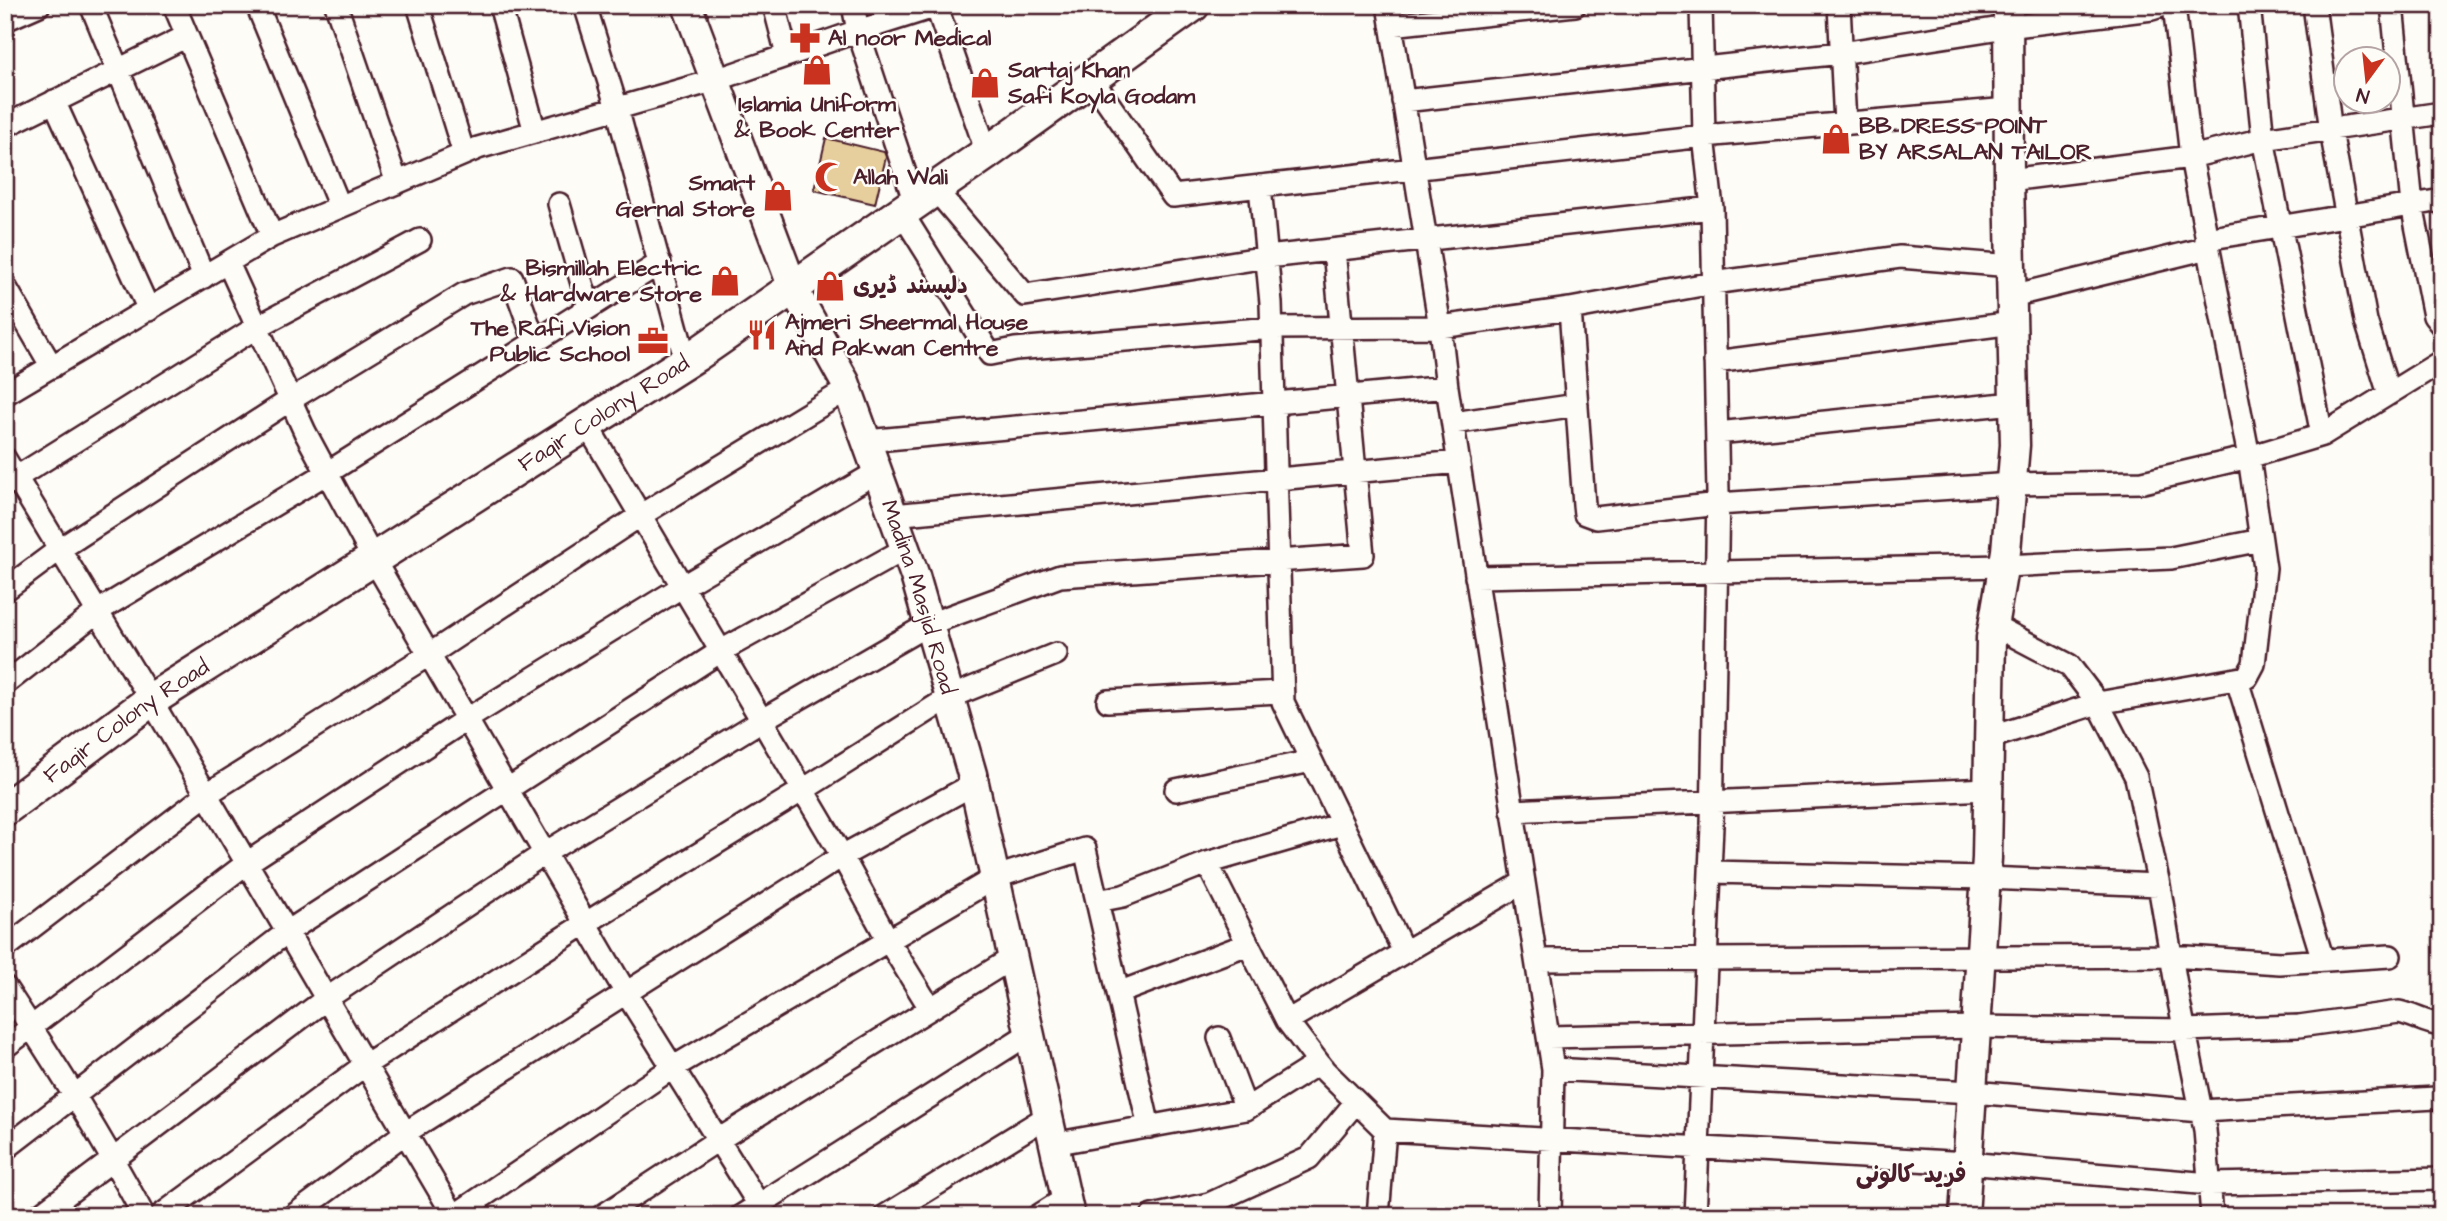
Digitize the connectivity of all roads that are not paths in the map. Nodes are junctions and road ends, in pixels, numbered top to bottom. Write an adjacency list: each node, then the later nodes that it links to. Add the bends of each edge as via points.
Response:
1 (38, 5): 22 (street)
2 (91, 5): 29 (street)
3 (174, 5): 26 (street)
4 (257, 5): 56 (street)
5 (336, 5): 50 (street)
6 (418, 5): 46 (street)
7 (500, 5): 42 (street)
8 (585, 5): 35 (street)
9 (687, 5): 32 (street, Madina Masjid Road)
10 (774, 5): 28 (street)
11 (853, 5): 25 (street)
12 (1193, 5): 31 (main road, Faqir Colony Road)
13 (1575, 5): 23 (street)
14 (1701, 5): 30 (street)
15 (1839, 5): 27 (street)
16 (2164, 5): 24 (street)
17 (2174, 5): 47 (street)
18 (2249, 5): 44 (street)
19 (2314, 5): 41 (street)
20 (2392, 5): 38 (street)
21 (937, 6): 25 (street); 45 (street)
22 (8, 14)
23 (1390, 15): 34 (street)
24 (2008, 16): 27 (street); 36 (street)
25 (858, 31): 28 (street); 53 (street)
26 (187, 36): 29 (street); 60 (street)
27 (1841, 53): 30 (street); 39 (street)
28 (787, 55): 32 (street)
29 (119, 69): 33 (street); 69 (street)
30 (1702, 70): 34 (street); 43 (street)
31 (1091, 78): 45 (main road, Faqir Colony Road); 51 (street, via 1173,196)
32 (716, 80): 35 (street); 72 (street, Madina Masjid Road)
33 (54, 101): 40 (street); 76 (street)
34 (1403, 101): 48 (street)
35 (617, 108): 42 (street); 67 (street)
36 (2008, 109): 39 (street); 49 (street)
37 (2442, 113): 38 (street)
38 (2402, 119): 41 (street); 55 (street)
39 (1845, 124): 43 (street)
40 (5, 126)
41 (2331, 131): 44 (street); 58 (street)
42 (535, 132): 46 (street)
43 (1704, 136): 48 (street); 57 (street)
44 (2263, 139): 47 (street); 59 (street)
45 (986, 153): 53 (main road, Faqir Colony Road)
46 (464, 155): 50 (street)
47 (2191, 157): 49 (street); 63 (street)
48 (1413, 167): 51 (street); 62 (street)
49 (2009, 180): 68 (street)
50 (397, 183): 56 (street)
51 (1260, 186): 65 (street)
52 (2442, 200): 55 (street)
53 (917, 202): 65 (street, via 1026,295); 72 (main road, Faqir Colony Road); 81 (street, via 990,354)
54 (559, 204): 73 (street)
55 (2412, 205): 58 (street); 77 (street, via 2434,316)
56 (340, 207): 60 (street)
57 (1712, 208): 62 (street); 70 (street)
58 (2346, 215): 59 (street); 90 (street, via 2366,321)
59 (2280, 226): 63 (street); 99 (street)
60 (272, 236): 66 (street)
61 (420, 240): 78 (street)
62 (1425, 240): 64 (street); 80 (street)
63 (2207, 243): 75 (street); 101 (street)
64 (1334, 250): 65 (street); 79 (street)
65 (1267, 257): 81 (street)
66 (228, 263): 69 (street); 78 (street)
67 (660, 264): 73 (street); 84 (street)
68 (2012, 266): 70 (street, via 1900,257); 75 (street)
69 (204, 277): 76 (street)
70 (1713, 283): 74 (street); 85 (street)
71 (5, 286): 86 (street)
72 (793, 288): 84 (main road, Faqir Colony Road); 88 (street, Madina Masjid Road)
73 (589, 308): 82 (street)
74 (1570, 309): 80 (street); 95 (street)
75 (2013, 309): 85 (street); 94 (street)
76 (149, 310): 86 (street)
77 (2442, 326)
78 (257, 327): 92 (street); 105 (street)
79 (1342, 327): 80 (street); 81 (street); 91 (street)
80 (1440, 327): 87 (street)
81 (1272, 328): 93 (street)
82 (535, 342): 92 (street, via 512,278 464,294); 106 (street)
83 (2442, 361): 90 (street)
84 (686, 362): 97 (main road, Faqir Colony Road)
85 (1715, 362): 98 (street)
86 (52, 367): 89 (street)
87 (1447, 387): 91 (street); 96 (street)
88 (848, 389): 100 (street, Madina Masjid Road); 110 (street)
89 (5, 394)
90 (2389, 394): 99 (street)
91 (1348, 396): 93 (street); 104 (street)
92 (290, 400): 106 (street); 114 (street)
93 (1274, 403): 100 (street); 107 (street)
94 (2014, 403): 98 (street); 108 (street)
95 (1577, 405): 96 (street); 109 (street, via 1585,514 1596,518)
96 (1453, 423): 102 (street)
97 (587, 425): 110 (street); 115 (main road, Faqir Colony Road)
98 (1717, 433): 109 (street)
99 (2322, 435): 101 (street)
100 (866, 441): 103 (street, Madina Masjid Road)
101 (2249, 457): 108 (street, via 2143,482); 112 (street)
102 (1459, 462): 104 (street); 119 (street)
103 (877, 472): 111 (street, Madina Masjid Road); 120 (street)
104 (1356, 472): 107 (street); 116 (street, via 1363,555)
105 (9, 473): 114 (street)
106 (327, 473): 115 (street); 122 (street)
107 (1276, 479): 111 (street); 116 (street)
108 (2012, 484): 109 (street); 117 (street)
109 (1718, 504): 118 (street)
110 (641, 515): 120 (street); 126 (street)
111 (893, 515): 113 (street, Madina Masjid Road)
112 (2261, 540): 117 (street, via 2171,558); 128 (street, via 2265,568 2254,664 2247,677)
113 (905, 548): 123 (street, Madina Masjid Road); 125 (street)
114 (60, 550): 121 (street); 122 (street)
115 (374, 559): 126 (street); 132 (main road, Faqir Colony Road)
116 (1279, 561): 123 (street, via 1060,576); 130 (street)
117 (2004, 566): 118 (street); 124 (street)
118 (1715, 572): 119 (street); 145 (street)
119 (1476, 576): 147 (street)
120 (683, 586): 125 (street); 135 (street)
121 (5, 590)
122 (97, 611): 129 (street); 132 (street)
123 (929, 624): 131 (street, Madina Masjid Road); 136 (street)
124 (1993, 625): 134 (street, via 2069,665); 137 (street)
125 (721, 651): 136 (street); 140 (street)
126 (430, 654): 135 (street); 144 (street)
127 (1056, 654): 131 (street)
128 (2236, 680): 134 (street); 171 (street)
129 (5, 684)
130 (1282, 692): 133 (street); 138 (street)
131 (950, 697): 139 (street, Madina Masjid Road); 142 (street)
132 (151, 700): 144 (street); 146 (main road, Faqir Colony Road)
133 (1108, 701)
134 (2098, 703): 137 (street); 157 (street, via 2136,777)
135 (467, 719): 140 (street); 151 (street)
136 (762, 720): 142 (street); 149 (street)
137 (1989, 738): 141 (street)
138 (1311, 761): 143 (street); 148 (street)
139 (974, 784): 150 (street); 154 (street, Madina Masjid Road)
140 (508, 789): 149 (street); 160 (street)
141 (1989, 789): 145 (street); 155 (street)
142 (803, 790): 150 (street); 159 (street)
143 (1176, 790)
144 (206, 794): 151 (street); 163 (street)
145 (1713, 802): 147 (street); 153 (street)
146 (5, 809)
147 (1513, 811): 156 (street)
148 (1342, 824): 152 (street); 164 (street)
149 (545, 853): 159 (street); 175 (street)
150 (842, 856): 161 (street); 173 (street)
151 (247, 863): 160 (street); 179 (street)
152 (1207, 863): 158 (street, via 1123,896); 162 (street)
153 (1710, 872): 155 (street); 169 (street)
154 (996, 877): 158 (street, via 1085,849); 161 (street); 166 (street, Madina Masjid Road)
155 (1986, 878): 157 (street); 167 (street)
156 (1524, 882): 164 (street); 170 (street)
157 (2160, 885): 168 (street)
158 (1097, 901): 174 (street)
159 (586, 923): 173 (street); 188 (street)
160 (287, 932): 175 (street); 193 (street)
161 (888, 940): 176 (street); 189 (street)
162 (1248, 944): 174 (street); 177 (street)
163 (5, 948)
164 (1404, 952): 177 (street)
165 (2389, 956): 171 (street)
166 (1014, 957): 176 (street); 182 (street, Madina Masjid Road)
167 (1981, 957): 168 (street); 169 (street); 180 (street)
168 (2171, 957): 171 (street, via 2280,963); 181 (street)
169 (1706, 959): 170 (street); 183 (street)
170 (1536, 960): 184 (street)
171 (2323, 960)
172 (5, 987): 179 (street)
173 (626, 993): 189 (street); 201 (street)
174 (1118, 993): 199 (street)
175 (326, 999): 188 (street); 207 (street)
176 (930, 1008): 202 (street)
177 (1287, 1021): 187 (street)
178 (2442, 1025): 181 (street, via 2399,1013 2299,1027)
179 (31, 1027): 186 (street); 193 (street)
180 (1976, 1027): 181 (street); 183 (street); 192 (street)
181 (2185, 1030): 197 (street)
182 (1030, 1033): 198 (street, Madina Masjid Road); 212 (street)
183 (1703, 1033): 184 (street); 191 (street)
184 (1548, 1037): 190 (street)
185 (1219, 1038): 196 (street)
186 (5, 1047)
187 (1319, 1063): 195 (street); 196 (street)
188 (365, 1065): 201 (street); 215 (street)
189 (672, 1068): 202 (street); 217 (street)
190 (1553, 1069): 191 (street); 203 (street)
191 (1701, 1077): 192 (street); 205 (street)
192 (1972, 1092): 197 (street); 208 (street)
193 (75, 1094): 206 (street); 207 (street)
194 (2436, 1098): 197 (street)
195 (1356, 1102): 200 (street); 221 (street, via 1309,1158 1209,1203)
196 (1247, 1109): 199 (street)
197 (2201, 1111): 210 (street)
198 (1048, 1116): 204 (street, Madina Masjid Road); 219 (street)
199 (1149, 1127): 204 (street)
200 (1385, 1130): 203 (street); 222 (street)
201 (405, 1133): 216 (street); 217 (street)
202 (718, 1140): 212 (street); 218 (street)
203 (1552, 1140): 205 (street); 223 (street)
204 (1053, 1144): 211 (street, Madina Masjid Road)
205 (1698, 1148): 208 (street); 224 (street)
206 (5, 1149)
207 (114, 1159): 213 (street); 214 (street)
208 (1967, 1163): 210 (street); 225 (street)
209 (2442, 1179): 210 (street)
210 (2210, 1184): 226 (street)
211 (1067, 1208): 220 (street)
212 (756, 1212)
213 (38, 1216)
214 (144, 1216)
215 (159, 1216)
216 (293, 1216)
217 (454, 1216)
218 (602, 1216)
219 (885, 1216)
220 (1038, 1216)
221 (1152, 1216)
222 (1378, 1216)
223 (1550, 1216)
224 (1695, 1216)
225 (1964, 1216)
226 (2212, 1216)

